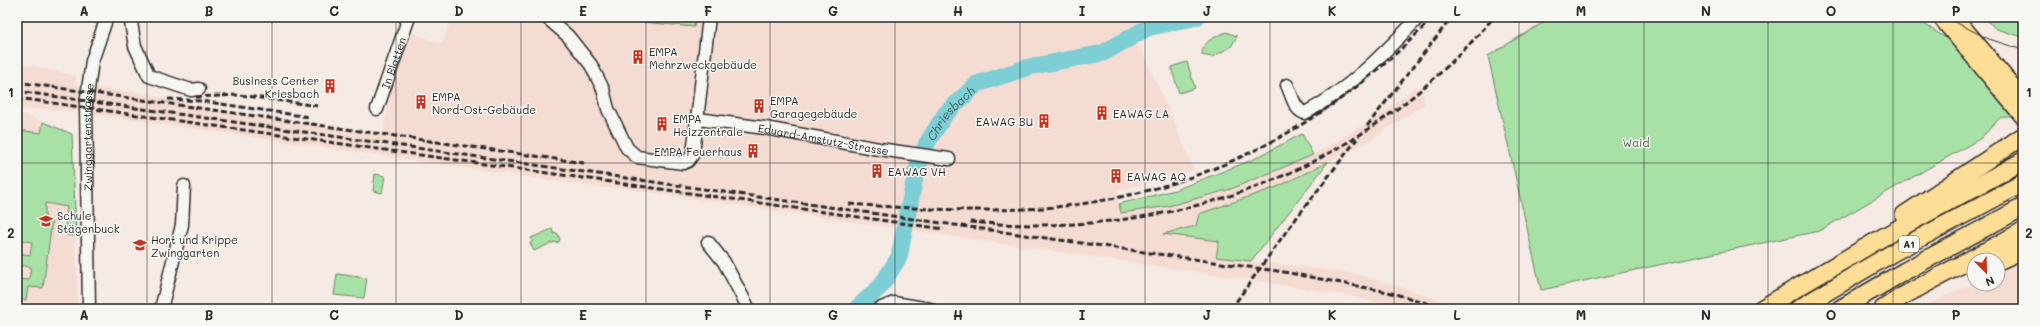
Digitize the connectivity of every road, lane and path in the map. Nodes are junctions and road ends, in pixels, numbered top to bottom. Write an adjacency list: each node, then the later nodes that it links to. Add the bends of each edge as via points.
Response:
1 (107, 17): 26 (street, Zwinggartenstrasse, via 92,61 86,104)
2 (130, 17): 10 (street, via 135,46 149,76 191,90)
3 (410, 17): 12 (street, In Blatten)
4 (546, 17): 13 (street, via 583,53 603,89 608,109 627,148 637,157 683,163 688,161 693,154)
5 (709, 17): 13 (street)
6 (1419, 17): 9 (street, via 1386,52 1337,92 1305,113 1296,107)
7 (1940, 17): 11 (main road)
8 (1955, 17): 11 (main road)
9 (1287, 85)
10 (199, 89)
11 (2020, 108)
12 (377, 109)
13 (698, 119): 15 (street, Eduard-Amstutz-Strasse)
14 (2023, 136): 24 (highway, via 1922,202)
15 (949, 159)
16 (2023, 161): 24 (highway, A1)
17 (2023, 183): 32 (highway, A1, via 1932,231)
18 (184, 186): 27 (street, via 182,225)
19 (2023, 207): 33 (highway)
20 (2023, 231): 34 (highway)
21 (708, 242): 28 (street, via 724,262)
22 (2023, 250): 23 (highway)
23 (2006, 257)
24 (1838, 263): 31 (highway, A1)
25 (1966, 273): 35 (highway)
26 (89, 309)
27 (161, 309)
28 (749, 309)
29 (878, 309): 30 (street, via 894,303)
30 (930, 309)
31 (1761, 309)
32 (1798, 309)
33 (1840, 309)
34 (1883, 309)
35 (1889, 309)

